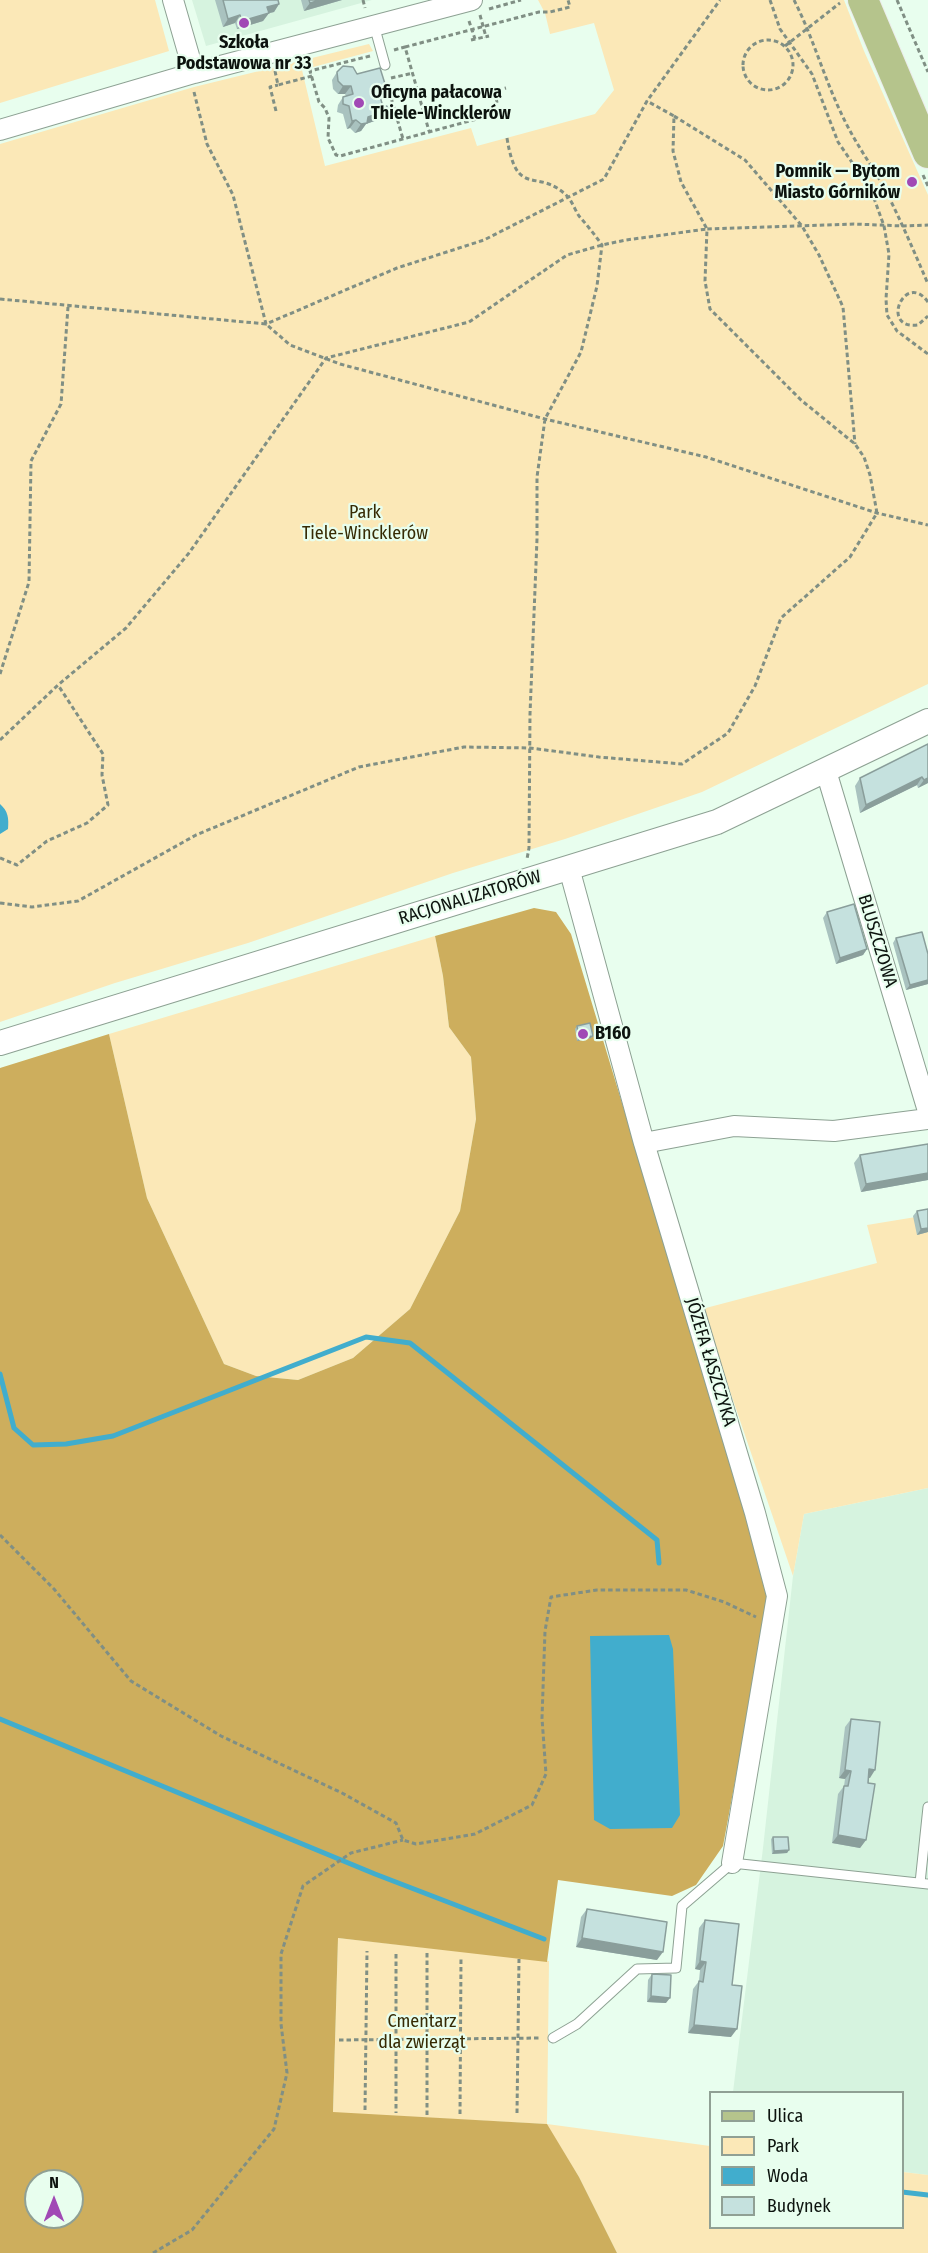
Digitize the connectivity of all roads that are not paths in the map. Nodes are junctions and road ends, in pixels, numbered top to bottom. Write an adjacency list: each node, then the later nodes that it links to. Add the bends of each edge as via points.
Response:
1 (174, 0): 6 (street)
2 (863, 0): 8 (main road)
3 (476, 6): 4 (street)
4 (370, 19): 5 (lane); 6 (street)
5 (385, 65)
6 (193, 79): 7 (street)
7 (0, 130)
8 (928, 153)
9 (928, 721): 10 (street, RACJONALIZATORÓW)
10 (826, 771): 11 (street, RACJONALIZATORÓW, via 717,822); 13 (street, BLUSZCZOWA)
11 (569, 868): 12 (street, RACJONALIZATORÓW); 15 (street, JÓZEFA ŁASZCZYKA)
12 (0, 1043)
13 (928, 1111)
14 (928, 1119): 15 (street, via 834,1131 734,1126)
15 (644, 1143): 17 (street, JÓZEFA ŁASZCZYKA, via 777,1596)
16 (928, 1807): 18 (lane)
17 (732, 1863): 18 (lane); 19 (lane, via 682,1906 676,1968 637,1969 577,2024)
18 (924, 1884)
19 (553, 2038)

